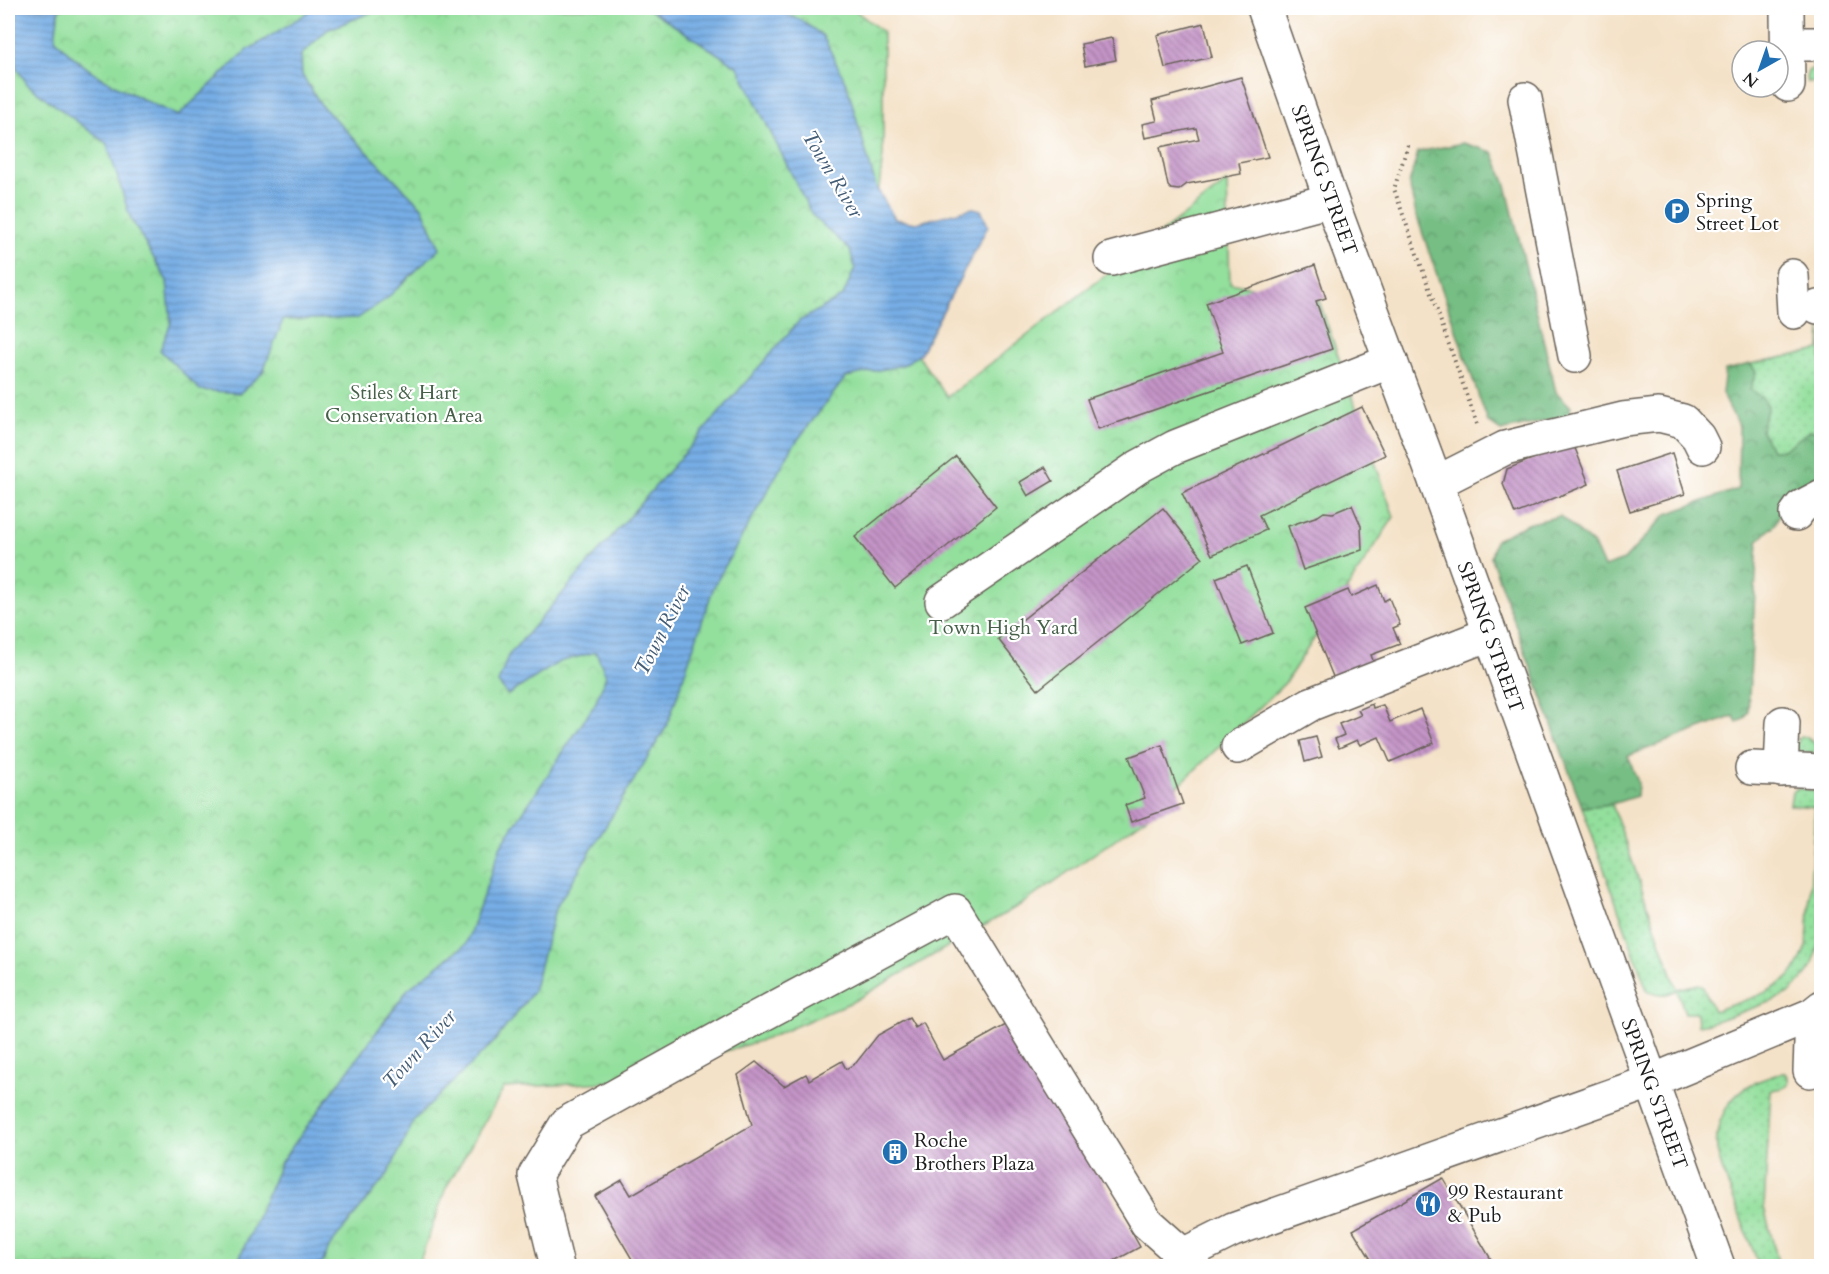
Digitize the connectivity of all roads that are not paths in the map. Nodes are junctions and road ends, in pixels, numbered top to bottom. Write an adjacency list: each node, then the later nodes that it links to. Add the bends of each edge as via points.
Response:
1 (1264, 8): 5 (street, SPRING STREET)
2 (1787, 39): 3 (street, via 1787,29)
3 (1821, 44)
4 (1525, 99): 9 (street)
5 (1331, 200): 6 (street); 10 (street, SPRING STREET)
6 (1111, 260)
7 (1792, 276): 8 (street)
8 (1811, 309)
9 (1575, 356)
10 (1391, 361): 12 (street, SPRING STREET); 13 (street, via 1175,447 1137,467)
11 (1703, 447): 12 (street, via 1683,421 1659,415 1623,418 1505,448)
12 (1436, 483): 14 (street, SPRING STREET)
13 (942, 601)
14 (1489, 634): 16 (street, via 1311,704); 20 (street, SPRING STREET)
15 (1783, 723): 17 (street, via 1766,769)
16 (1238, 747)
17 (1821, 771)
18 (1817, 1011): 19 (street); 20 (street)
19 (1810, 1071)
20 (1650, 1082): 21 (street, via 1233,1230); 23 (street, SPRING STREET)
21 (1179, 1263): 22 (street, via 1147,1223 955,911 567,1123 535,1175)
22 (557, 1266)
23 (1718, 1266)

